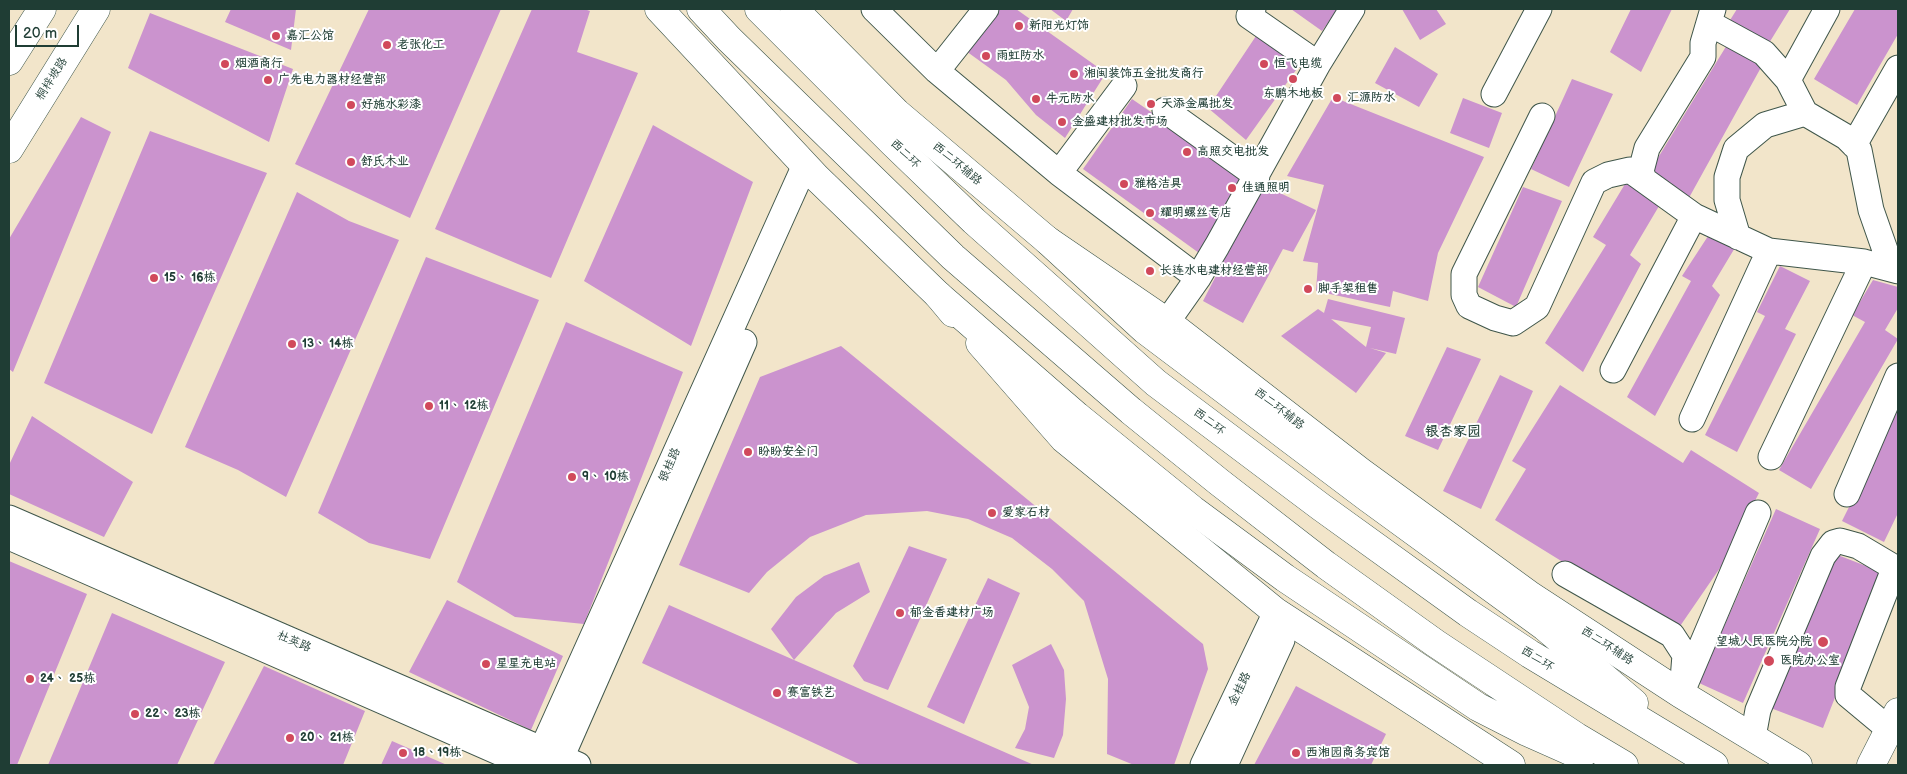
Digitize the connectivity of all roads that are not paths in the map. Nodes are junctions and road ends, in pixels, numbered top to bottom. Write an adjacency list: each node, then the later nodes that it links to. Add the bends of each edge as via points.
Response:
1 (42, 9): 14 (main road)
2 (96, 9): 25 (main road, 桐梓坡路)
3 (659, 9): 26 (main road)
4 (701, 9): 57 (main road, via 953,257 1131,411 1326,565 1435,643)
5 (759, 9): 51 (main road, 西二环, via 974,221 1156,382 1468,613)
6 (794, 9): 37 (main road, 西二环辅路, via 898,113 1047,240)
7 (874, 9): 17 (street)
8 (986, 9): 17 (street)
9 (1253, 9): 15 (street, via 1248,16)
10 (1352, 9): 15 (street)
11 (1540, 9): 20 (street)
12 (1828, 9): 18 (street)
13 (1711, 16): 18 (street, via 1764,53); 29 (street, via 1703,43 1703,56 1647,148 1641,171)
14 (9, 61)
15 (1318, 64): 28 (street)
16 (1898, 68): 24 (street)
17 (936, 72): 27 (street)
18 (1788, 80): 22 (street)
19 (1124, 86): 27 (street)
20 (1494, 94)
21 (1166, 110): 28 (street)
22 (1805, 113): 24 (street); 31 (street, via 1766,125 1736,149 1727,177 1727,200)
23 (1542, 116): 29 (street, via 1464,274 1464,295 1469,306 1513,323 1537,307 1594,182 1630,170)
24 (1854, 145): 34 (street, via 1860,150 1871,210)
25 (9, 149)
26 (810, 171): 36 (main road); 52 (street, 银桂路)
27 (1059, 173): 35 (street)
28 (1257, 176): 35 (street)
29 (1644, 180): 30 (street)
30 (1694, 216): 31 (street); 38 (street)
31 (1738, 236): 32 (street)
32 (1769, 251): 33 (street); 40 (street)
33 (1864, 262): 34 (street); 41 (street)
34 (1895, 269)
35 (1198, 278): 37 (street)
36 (938, 295): 47 (main road, via 1064,439); 56 (main road, via 1077,416 1193,510 1285,578 1478,706 1527,732)
37 (1156, 326): 48 (main road, 西二环辅路, via 1531,596); 51 (main road, via 1368,498 1545,627)
38 (1613, 370)
39 (1898, 376): 42 (street)
40 (1692, 419)
41 (1771, 457)
42 (1846, 494)
43 (1758, 514): 48 (street)
44 (9, 518): 52 (street, 杜英路)
45 (9, 537): 52 (street, 杜英路)
46 (1565, 574): 48 (street, via 1672,636 1686,655)
47 (1283, 617): 53 (street, 金桂路); 54 (street, 金桂路); 55 (main road)
48 (1681, 694): 50 (main road, 西二环辅路)
49 (1894, 721): 50 (street, via 1848,695 1848,687 1892,574 1890,565 1858,546 1840,541 1833,543 1823,556 1758,710); 60 (main road)
50 (1753, 737): 59 (main road, 西二环辅路)
51 (1679, 745): 58 (main road, 西二环)
52 (551, 761)
53 (1203, 765)
54 (1225, 765)
55 (1511, 765)
56 (1606, 765)
57 (1624, 765)
58 (1714, 765)
59 (1798, 765)
60 (1871, 765)

